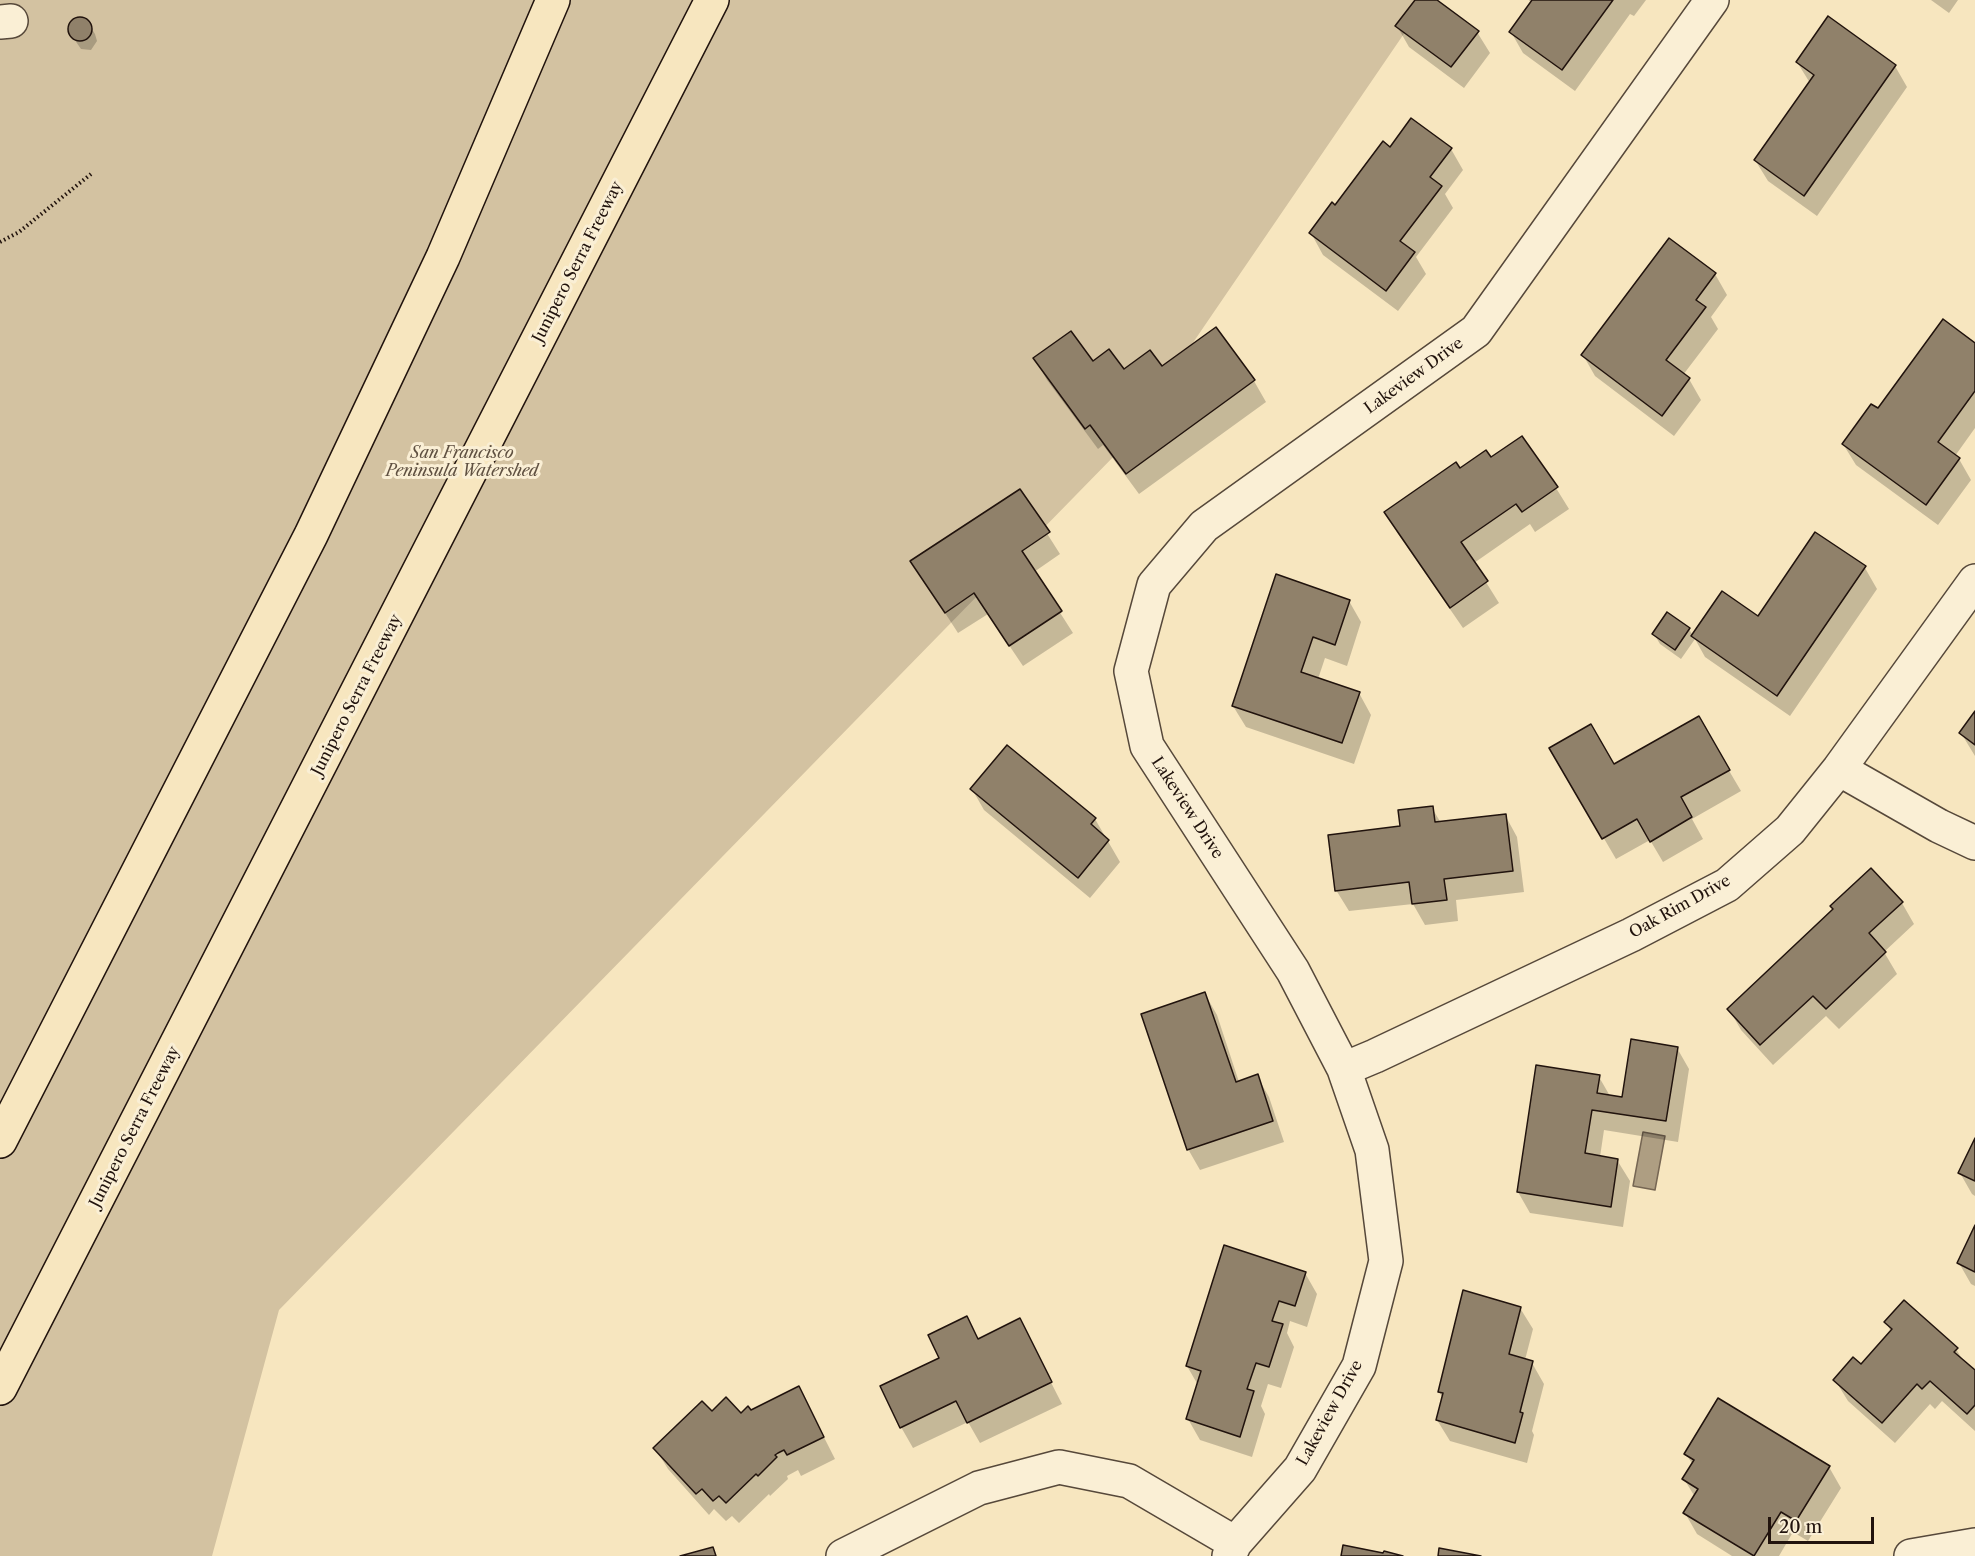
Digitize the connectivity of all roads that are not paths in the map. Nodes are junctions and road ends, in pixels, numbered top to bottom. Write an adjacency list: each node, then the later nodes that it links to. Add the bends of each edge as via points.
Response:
1 (553, 0): 8 (highway, via 474,186 311,535)
2 (712, 0): 9 (highway, Junipero Serra Freeway)
3 (1712, 0): 7 (street, Lakeview Drive, via 1476,331 1204,526 1154,585 1131,671 1147,746 1293,971)
4 (1975, 580): 5 (street, Oak Rim Drive)
5 (1839, 770): 6 (street); 7 (street, Oak Rim Drive, via 1790,830 1727,885 1631,935)
6 (1975, 843)
7 (1344, 1069): 11 (street, Lakeview Drive, via 1372,1150 1386,1261 1359,1366 1300,1469)
8 (0, 1141)
9 (0, 1388)
10 (1975, 1545): 13 (street)
11 (1232, 1549): 12 (street, via 1129,1481 1059,1467 979,1488)
12 (843, 1556)
13 (1911, 1556)

